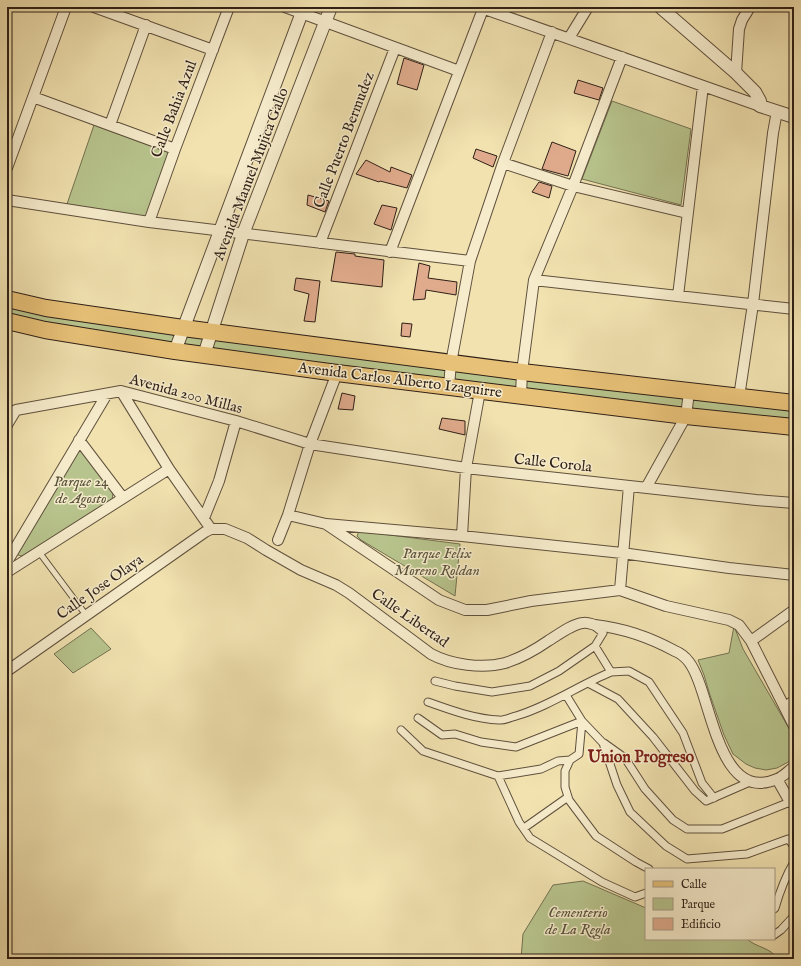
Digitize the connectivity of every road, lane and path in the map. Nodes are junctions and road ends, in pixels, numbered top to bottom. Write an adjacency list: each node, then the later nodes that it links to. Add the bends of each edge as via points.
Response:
1 (66, 7): 21 (street)
2 (94, 7): 12 (street)
3 (229, 7): 16 (street, Calle Bahia Azul)
4 (285, 7): 10 (street)
5 (331, 7): 11 (street, Avenida Manuel Mujica Gallo)
6 (588, 7): 14 (street)
7 (660, 7): 19 (street)
8 (750, 7): 19 (street, via 740,29)
9 (481, 8): 13 (street); 18 (street)
10 (303, 10): 11 (street); 33 (street, Avenida Manuel Mujica Gallo)
11 (326, 22): 15 (street); 34 (street, Avenida Manuel Mujica Gallo)
12 (146, 25): 16 (street); 25 (street)
13 (552, 32): 14 (street); 27 (street)
14 (569, 38): 17 (street)
15 (395, 48): 18 (street); 35 (street, Calle Puerto Bermudez)
16 (213, 50): 26 (street, Calle Bahia Azul)
17 (622, 57): 20 (street); 29 (street)
18 (459, 71): 36 (street)
19 (736, 73): 22 (street, via 755,92)
20 (703, 86): 22 (street); 31 (street)
21 (33, 97): 25 (street); 28 (street)
22 (760, 106): 23 (street)
23 (777, 111): 24 (street); 41 (street)
24 (794, 117)
25 (110, 125): 26 (street)
26 (175, 149): 32 (street, Calle Bahia Azul)
27 (503, 163): 29 (street); 37 (street)
28 (7, 168)
29 (573, 186): 31 (street); 38 (street)
30 (7, 200): 32 (street)
31 (687, 213): 39 (street)
32 (149, 222): 33 (street)
33 (219, 231): 34 (street); 44 (street, Avenida Manuel Mujica Gallo)
34 (243, 234): 35 (street); 45 (street, Avenida Manuel Mujica Gallo)
35 (320, 243): 36 (street)
36 (390, 252): 37 (street)
37 (470, 261): 48 (street)
38 (534, 280): 39 (street); 49 (street)
39 (678, 296): 41 (street)
40 (7, 299): 44 (main road, Avenida Carlos Alberto Izaguirre, via 46,308)
41 (753, 304): 42 (street); 57 (street)
42 (794, 308)
43 (7, 321): 46 (main road, Avenida Carlos Alberto Izaguirre, via 46,330)
44 (184, 328): 45 (main road, Avenida Carlos Alberto Izaguirre); 46 (street, Avenida Manuel Mujica Gallo)
45 (212, 331): 47 (street, Avenida Manuel Mujica Gallo); 48 (main road, Avenida Carlos Alberto Izaguirre)
46 (175, 351): 47 (main road, Avenida Carlos Alberto Izaguirre)
47 (204, 355): 50 (main road, Avenida Carlos Alberto Izaguirre)
48 (450, 363): 49 (main road, Avenida Carlos Alberto Izaguirre); 51 (street)
49 (522, 372): 54 (main road, Avenida Carlos Alberto Izaguirre); 56 (street)
50 (337, 373): 51 (main road, Avenida Carlos Alberto Izaguirre); 65 (street)
51 (449, 386): 53 (main road, Avenida Carlos Alberto Izaguirre)
52 (121, 391): 55 (street, Avenida 200 Millas); 61 (street, Avenida 200 Millas); 67 (street)
53 (480, 391): 56 (main road, Avenida Carlos Alberto Izaguirre); 66 (street)
54 (689, 392): 57 (main road, Avenida Carlos Alberto Izaguirre); 60 (street)
55 (107, 394): 59 (street, Avenida 200 Millas); 64 (street)
56 (521, 395): 60 (main road, Avenida Carlos Alberto Izaguirre)
57 (739, 398): 58 (main road, Avenida Carlos Alberto Izaguirre)
58 (794, 403)
59 (11, 412): 62 (street)
60 (686, 416): 63 (main road, Avenida Carlos Alberto Izaguirre); 69 (street)
61 (236, 421): 65 (street, Avenida 200 Millas); 73 (street, via 219,481)
62 (7, 425)
63 (794, 427)
64 (79, 440): 70 (street); 80 (street)
65 (310, 444): 66 (street, Calle Corola); 72 (street)
66 (466, 468): 68 (street, Calle Corola); 76 (street)
67 (168, 469): 70 (street); 73 (street)
68 (629, 486): 69 (street, Calle Corola); 79 (street)
69 (646, 488): 71 (street, Calle Corola)
70 (123, 498): 78 (street)
71 (794, 503)
72 (288, 515): 74 (street); 77 (street)
73 (204, 518): 75 (street)
74 (326, 524): 76 (street); 83 (street, via 439,600 465,610 487,610 531,600)
75 (211, 529): 85 (street, Calle Jose Olaya); 86 (street, Calle Libertad, via 225,529 247,538 301,570 336,584 431,654 449,662 480,666 504,663 526,655 566,630 583,623)
76 (462, 536): 79 (street)
77 (278, 540)
78 (39, 552): 81 (street); 85 (lane)
79 (622, 553): 82 (street); 83 (street)
80 (7, 562)
81 (7, 572)
82 (794, 575)
83 (620, 590): 87 (street, via 666,606 729,620 739,625)
84 (794, 610): 87 (street)
85 (86, 615): 89 (street, Calle Jose Olaya)
86 (591, 624): 88 (street, via 602,634); 105 (street, Calle Libertad, via 638,635 676,652 689,662 716,736 729,763 744,779)
87 (751, 641): 95 (street)
88 (596, 646): 90 (street); 91 (street, via 559,671 530,686 492,692)
89 (7, 671)
90 (611, 672): 92 (street); 107 (street, via 629,671 649,682 683,733 702,783)
91 (435, 681)
92 (588, 683): 93 (street); 107 (street, via 618,699 653,737 696,791 706,801)
93 (566, 695): 94 (street, via 526,713 500,720 465,715); 97 (street)
94 (428, 702)
95 (789, 704): 98 (street)
96 (418, 718): 97 (street, via 442,735 455,734 481,742 516,747)
97 (582, 721): 100 (street); 101 (street, via 579,754)
98 (794, 726)
99 (401, 730): 103 (street, via 423,751)
100 (603, 743): 108 (street, via 625,758 645,789 673,820 686,829 722,829); 110 (street, via 617,785 630,812 666,846 687,859 747,854 788,839)
101 (570, 760): 103 (street, via 558,761 541,769); 106 (street, via 565,770)
102 (794, 767): 104 (street)
103 (498, 776): 109 (street)
104 (777, 779): 105 (street, via 758,783); 108 (street)
105 (752, 781): 107 (street)
106 (568, 797): 109 (street); 112 (street, via 596,836)
107 (714, 798)
108 (792, 802)
109 (524, 828): 113 (street, via 530,838 602,882 635,897)
110 (794, 846)
111 (794, 862): 114 (street, via 785,877)
112 (647, 868)
113 (645, 893)
114 (775, 908)
115 (794, 916): 116 (street)
116 (775, 934)

